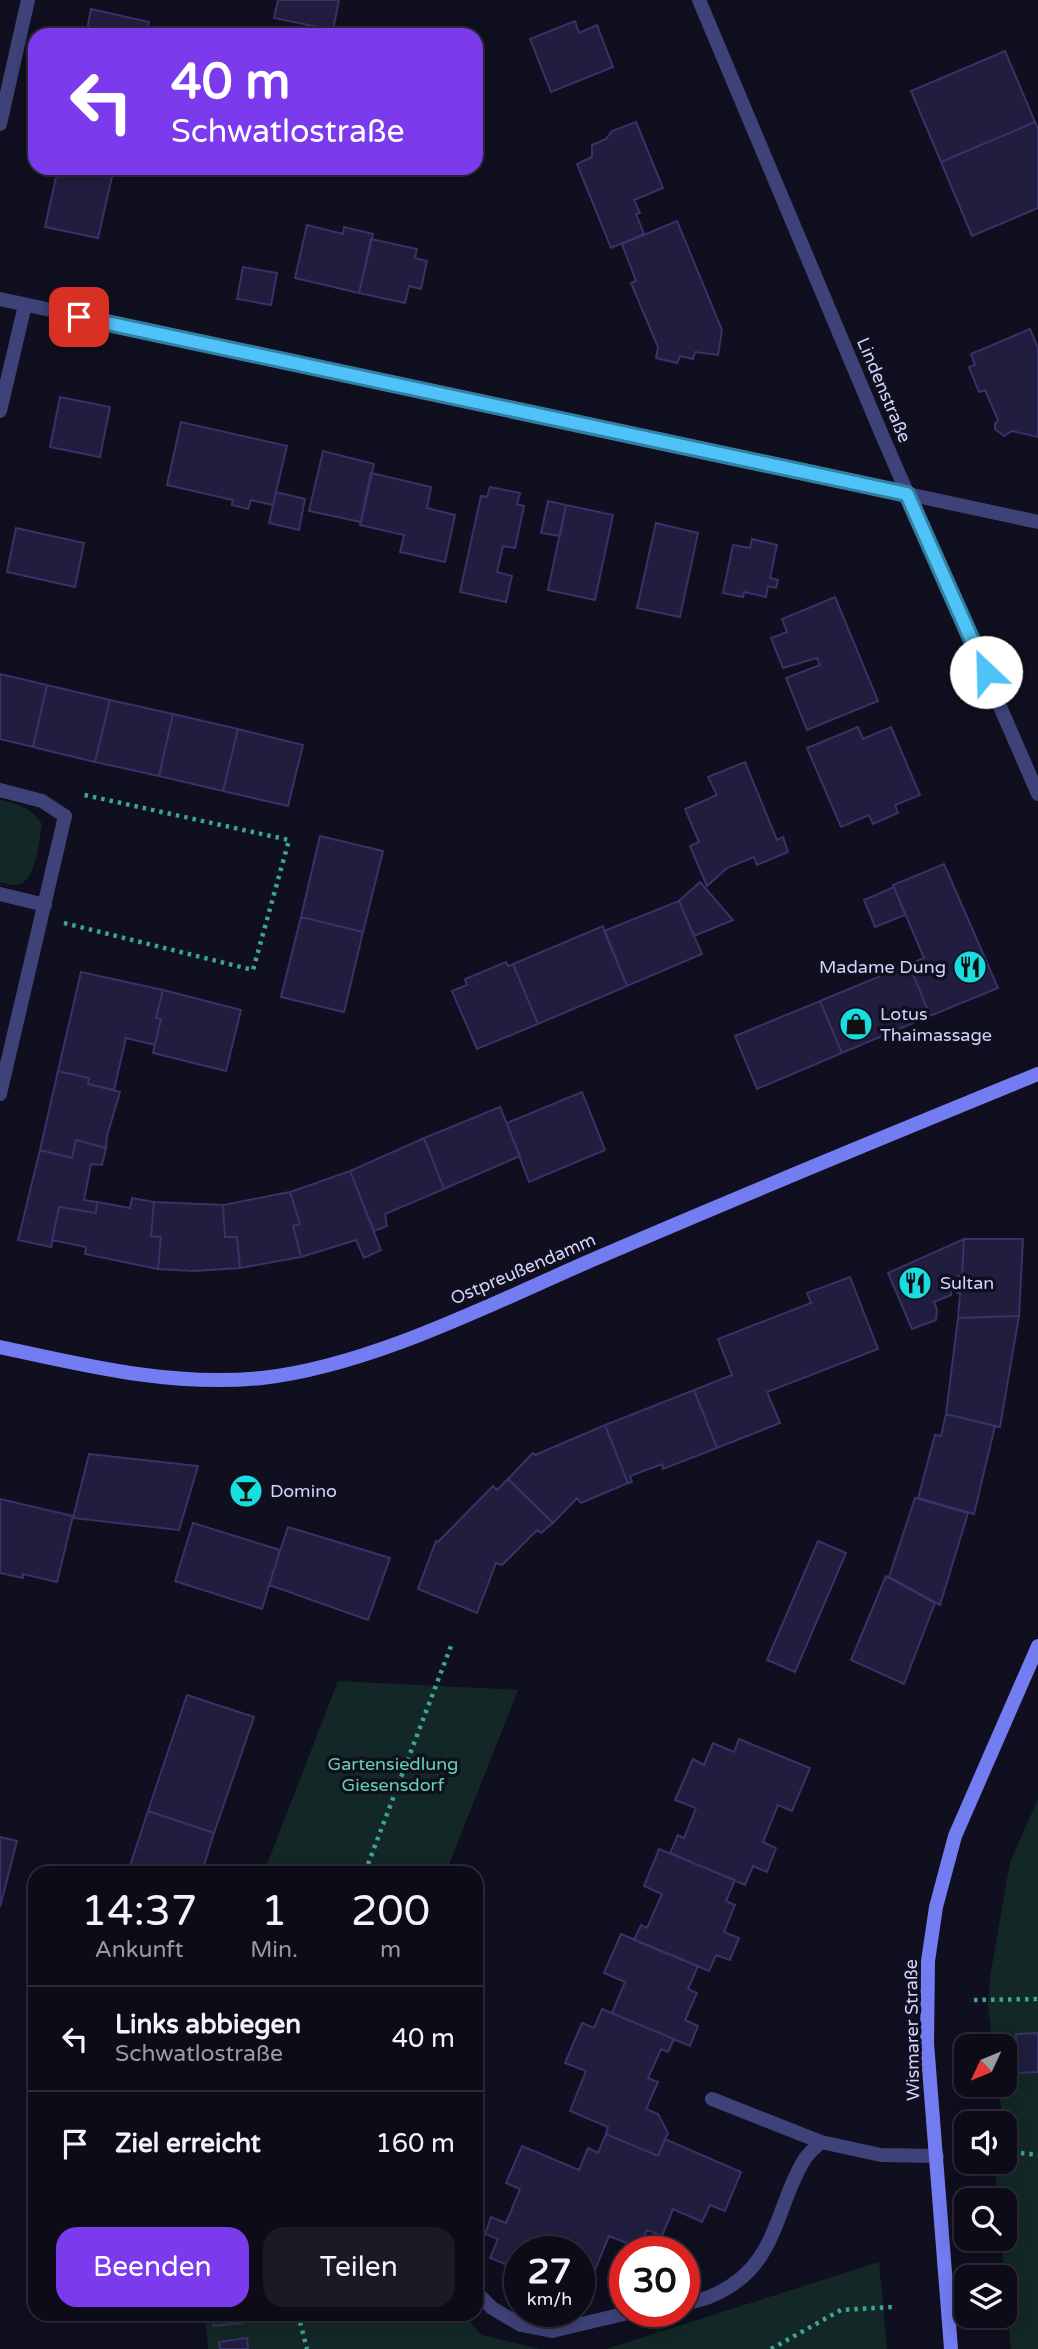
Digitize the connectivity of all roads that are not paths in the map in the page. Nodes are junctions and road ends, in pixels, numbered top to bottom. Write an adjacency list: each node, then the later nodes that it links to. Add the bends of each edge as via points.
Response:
1 (28, 0): 3 (street)
2 (699, 0): 7 (street, Lindenstraße)
3 (0, 124)
4 (0, 299): 5 (street)
5 (25, 305): 6 (street); 7 (street)
6 (0, 411)
7 (907, 494): 8 (street); 10 (street, Lindenstraße)
8 (1038, 522)
9 (0, 790): 12 (street, via 42,801 65,816)
10 (1038, 794)
11 (0, 894): 12 (street)
12 (45, 905): 14 (street)
13 (1038, 1074): 15 (main road, Ostpreußendamm, via 405,1340 316,1368 263,1378 198,1380 122,1373)
14 (0, 1094)
15 (0, 1347)
16 (1038, 1646): 19 (main road, Wismarer Straße, via 955,1836 936,1907 928,1961 927,2043)
17 (712, 2099): 18 (street)
18 (821, 2142): 19 (street, via 881,2155); 21 (street, via 804,2160 766,2248 751,2268 728,2289)
19 (937, 2156): 23 (main road, Wismarer Straße)
20 (483, 2299): 22 (street, via 521,2325 552,2331)
21 (700, 2301)
22 (609, 2317)
23 (951, 2349)

